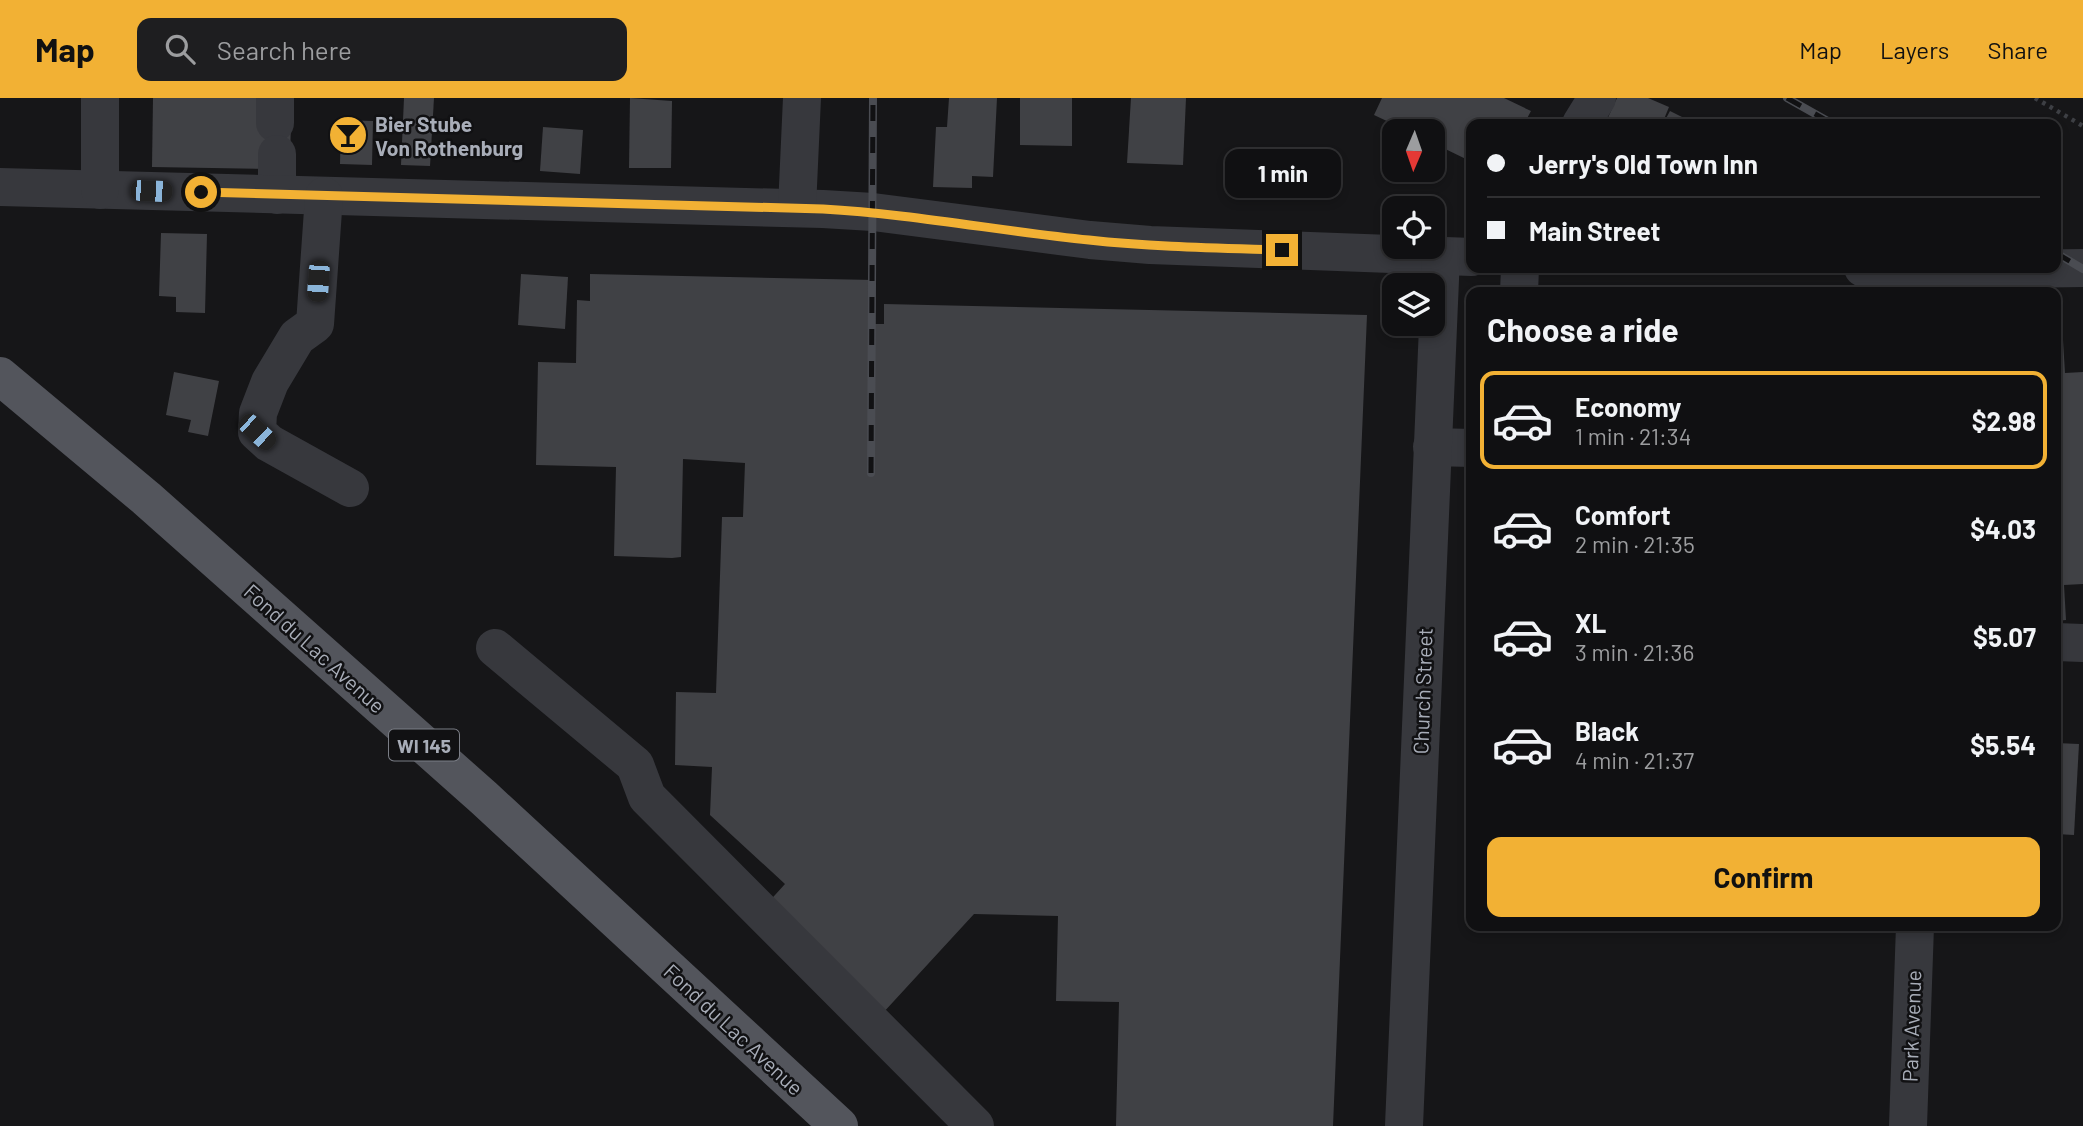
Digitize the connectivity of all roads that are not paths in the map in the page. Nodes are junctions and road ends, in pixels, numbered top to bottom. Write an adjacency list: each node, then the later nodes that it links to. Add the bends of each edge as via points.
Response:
1 (100, 98): 7 (street)
2 (802, 98): 10 (street)
3 (1597, 98): 4 (street)
4 (1584, 119)
5 (276, 125): 8 (street)
6 (0, 187): 7 (street)
7 (100, 190): 8 (street)
8 (277, 195): 9 (street)
9 (324, 196): 10 (street); 20 (street, via 315,324 297,337 270,382 258,413 257,432)
10 (797, 208): 11 (street, via 873,212 1138,244)
11 (1456, 256): 18 (street, Church Street)
12 (2083, 268): 13 (street)
13 (2061, 270)
14 (1894, 273): 16 (street)
15 (2030, 273): 16 (street)
16 (1944, 281)
17 (0, 376): 25 (main road, Fond du Lac Avenue / WI 145, via 146,498 473,789)
18 (1432, 447): 19 (street); 27 (street, Church Street)
19 (1466, 448)
20 (350, 488)
21 (2061, 642): 22 (street)
22 (2083, 643)
23 (495, 648): 26 (street, via 635,765 647,797)
24 (1915, 931): 28 (street, Park Avenue)
25 (839, 1126)
26 (975, 1126)
27 (1404, 1126)
28 (1908, 1126)

